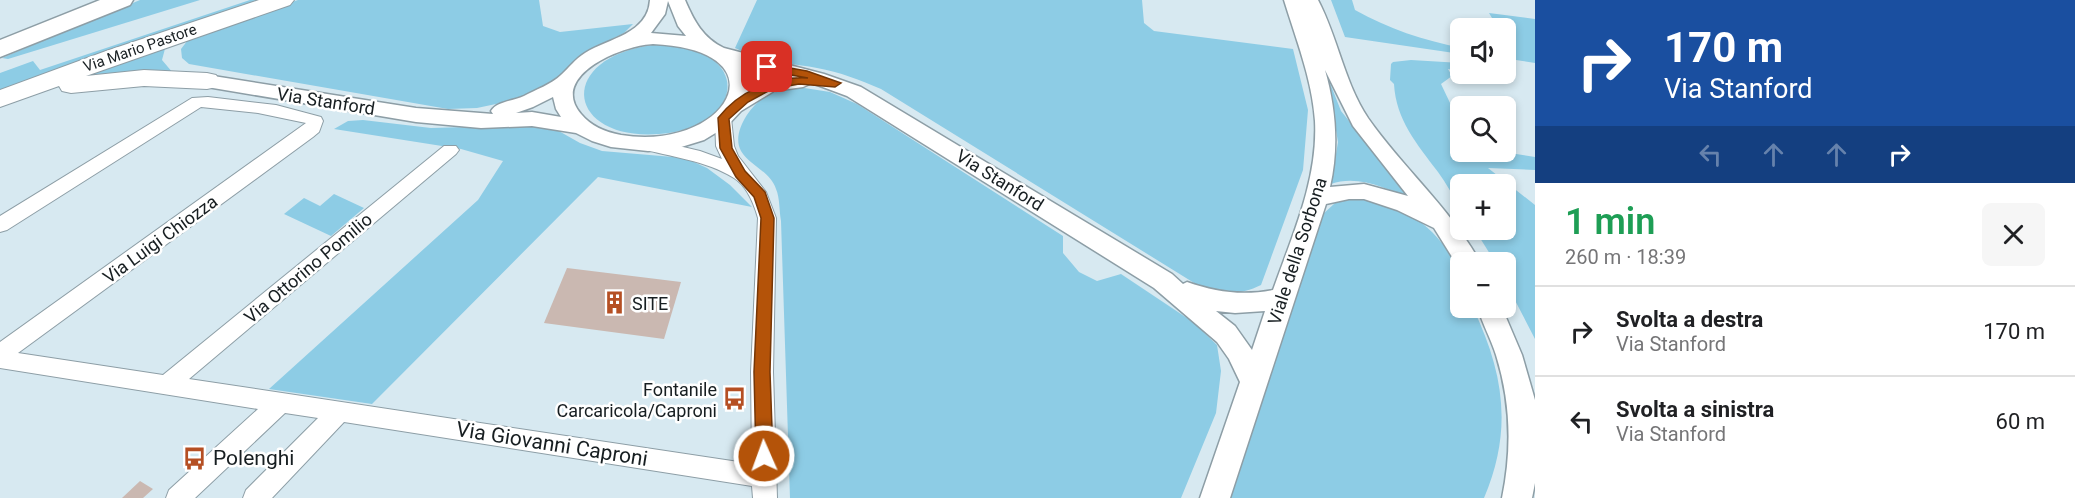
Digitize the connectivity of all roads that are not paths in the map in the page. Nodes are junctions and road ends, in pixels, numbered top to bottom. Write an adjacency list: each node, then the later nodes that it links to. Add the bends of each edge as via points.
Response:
1 (97, 0): 9 (highway)
2 (121, 0): 11 (highway)
3 (282, 0): 8 (highway, Via Mario Pastore)
4 (659, 0): 10 (street, via 653,20)
5 (676, 0): 12 (street, via 687,26)
6 (1293, 0): 23 (street, Viale della Sorbona, via 1320,87 1326,122 1326,156)
7 (1310, 0): 25 (street, via 1336,76 1353,110)
8 (210, 24): 15 (highway, via 182,35 170,51 176,65); 16 (highway, Via Mario Pastore, via 92,64)
9 (0, 39)
10 (624, 42): 12 (street, via 663,39); 13 (street, via 586,60)
11 (0, 49)
12 (713, 50): 14 (street, Via Stanford); 17 (street, via 730,63 740,84)
13 (565, 82): 18 (street, Via Stanford, via 518,107); 19 (street, via 567,108)
14 (835, 83): 17 (street, Via Stanford, via 776,84 760,89); 27 (street, Via Stanford, via 872,101)
15 (202, 92): 16 (highway, via 144,78 62,86); 18 (street, Via Stanford); 24 (street); 30 (street, Via Luigi Chiozza, via 214,102 298,115 315,121 313,128)
16 (0, 101)
17 (729, 112): 20 (street, via 693,137); 22 (street, via 726,148)
18 (444, 117): 19 (street, Via Stanford, via 481,121 532,119)
19 (581, 127): 20 (street, via 612,139)
20 (645, 144): 22 (street, via 700,157)
21 (450, 150): 33 (street, Via Ottorino Pomilio)
22 (741, 174): 36 (street, via 760,195 767,218 762,372)
23 (1316, 199): 25 (street, via 1345,190 1371,191 1405,203); 28 (street, Viale della Sorbona)
24 (0, 225)
25 (1444, 225): 26 (street)
26 (1462, 252)
27 (1163, 281): 28 (street, Via Stanford, via 1222,303 1242,305); 32 (street, Via Stanford, via 1226,334)
28 (1283, 298): 32 (street, Viale della Sorbona)
29 (1494, 318): 40 (street, via 1516,369 1526,412 1526,459)
30 (0, 354)
31 (0, 359): 33 (street)
32 (1254, 382): 39 (street, Viale della Sorbona)
33 (166, 386): 34 (street)
34 (280, 403): 35 (street, Via Giovanni Caproni); 37 (street)
35 (339, 412): 36 (street, Via Giovanni Caproni); 38 (street)
36 (765, 487)
37 (178, 498)
38 (255, 498)
39 (1215, 498)
40 (1517, 498)

